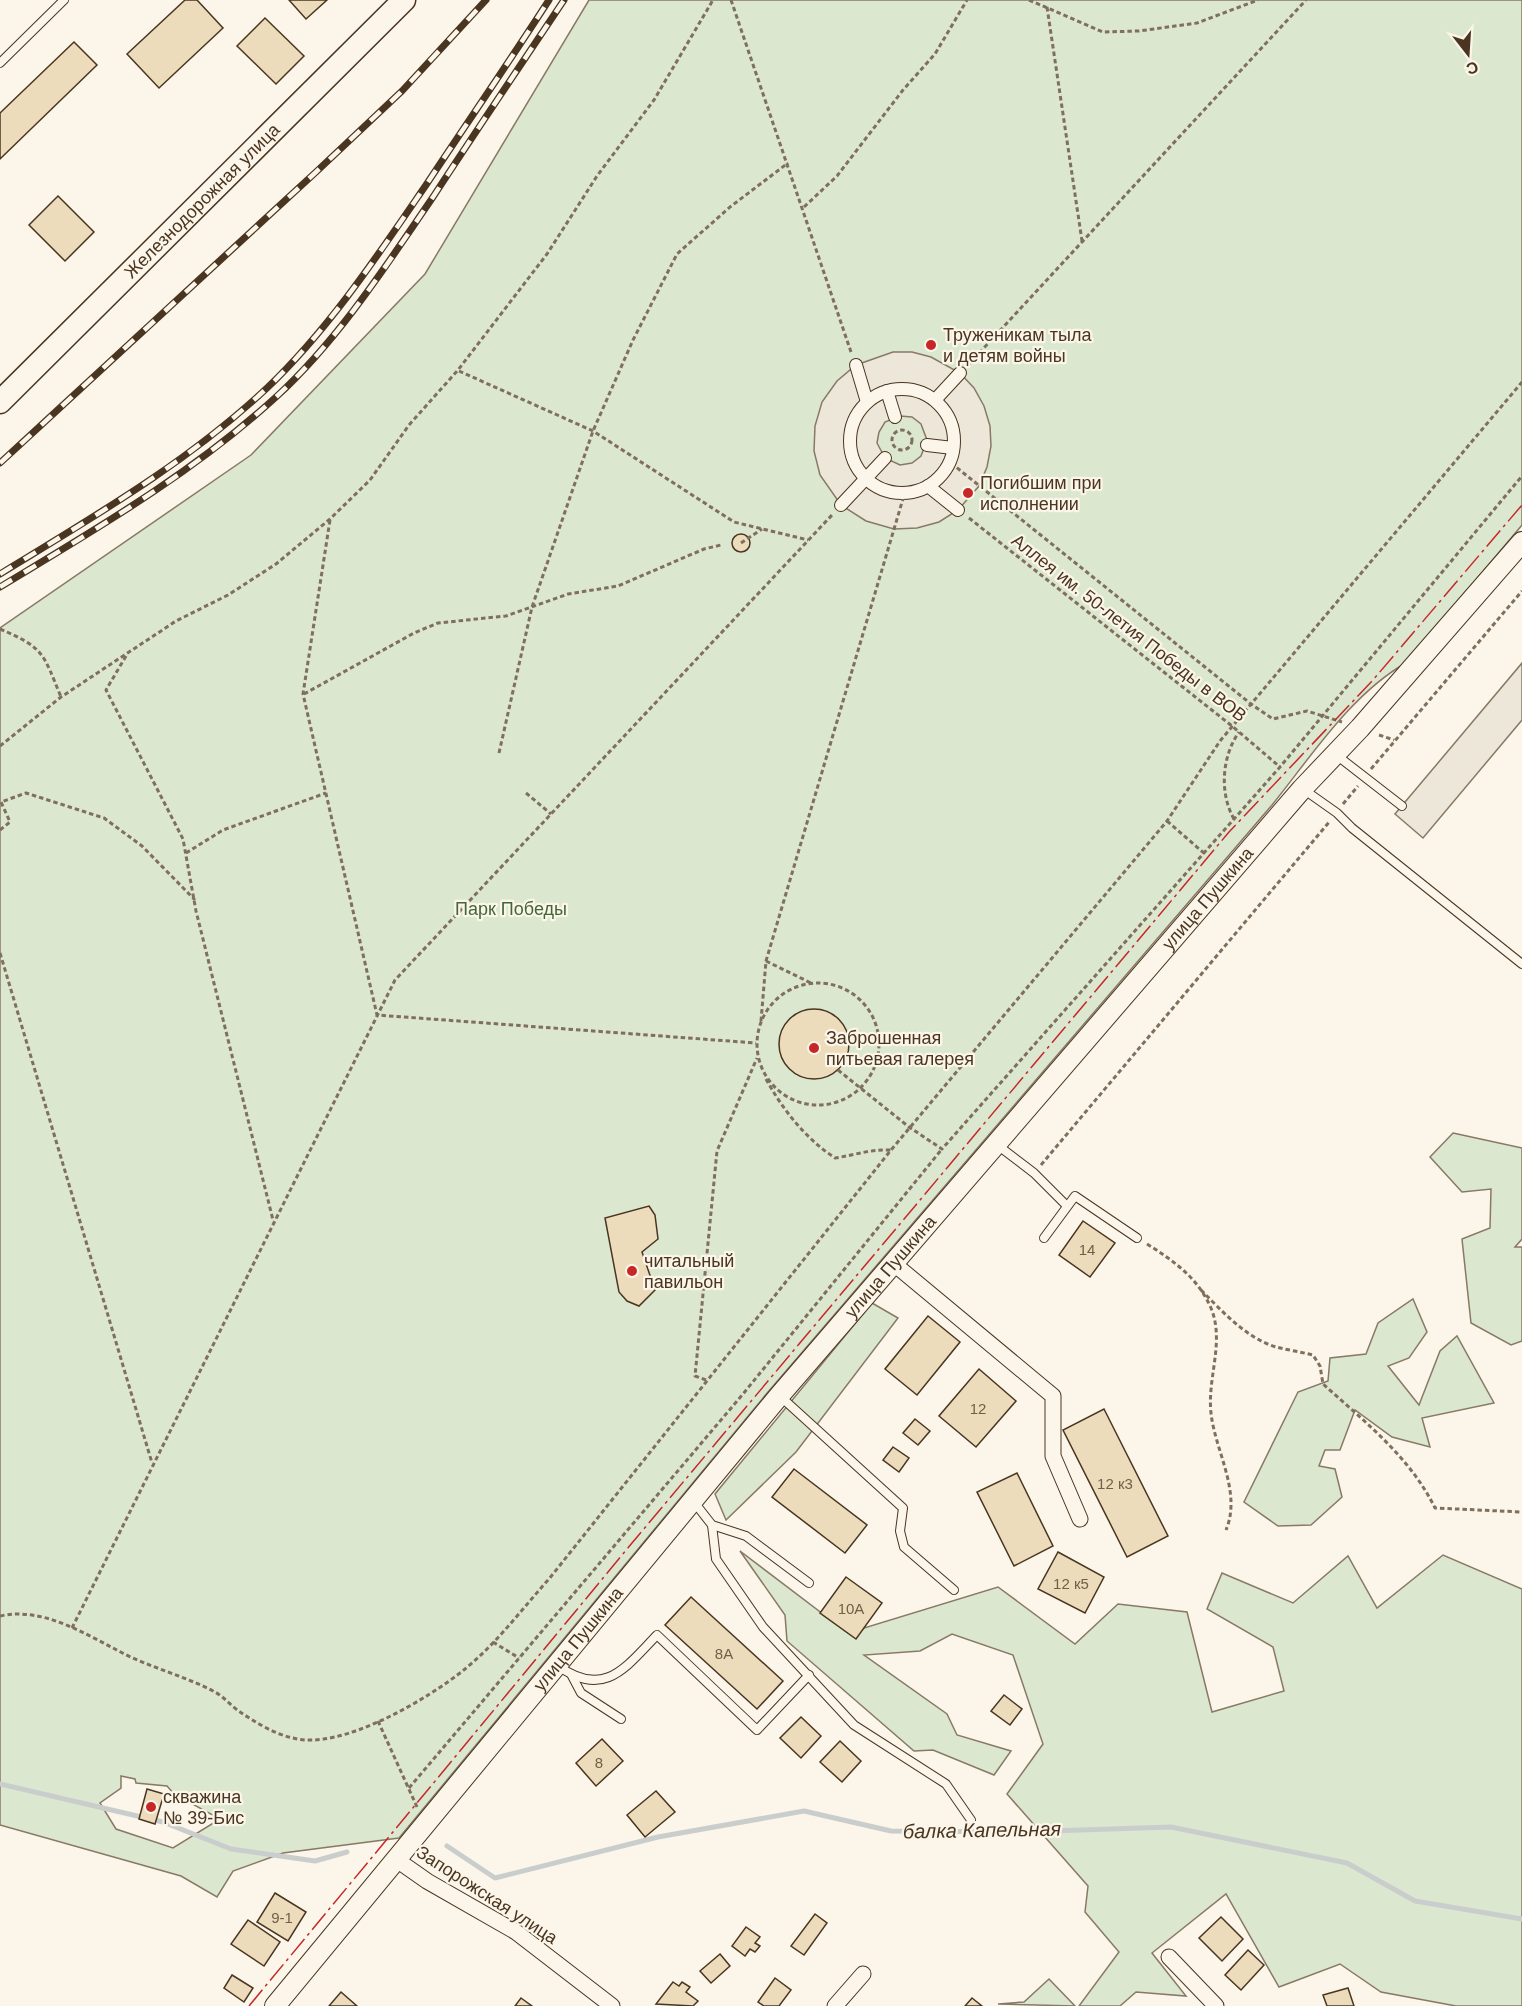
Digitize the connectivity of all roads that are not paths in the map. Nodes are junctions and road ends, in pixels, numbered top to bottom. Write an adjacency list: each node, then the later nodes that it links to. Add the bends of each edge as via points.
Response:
1 (64, 0): 3 (lane)
2 (404, 0): 8 (main road, Железнодорожная улица)
3 (0, 63)
4 (856, 365): 9 (street)
5 (960, 373): 7 (street)
6 (887, 391): 7 (street, via 912,390); 9 (street); 10 (street)
7 (935, 400): 12 (street, via 950,422)
8 (0, 402)
9 (867, 402): 14 (street, via 855,419 850,439 857,466)
10 (895, 417)
11 (927, 445): 12 (street)
12 (953, 448): 15 (street, via 949,462)
13 (885, 458): 14 (street)
14 (865, 477): 15 (street, via 884,489 905,492); 16 (street)
15 (928, 486): 17 (street)
16 (841, 505)
17 (958, 510)
18 (1521, 545): 19 (street, улица Пушкина)
19 (1334, 753): 20 (street, улица Пушкина); 21 (lane)
20 (1302, 789): 22 (lane, via 1337,813); 23 (street, улица Пушкина)
21 (1402, 806)
22 (1522, 964)
23 (995, 1144): 24 (lane, via 1034,1173); 27 (street, улица Пушкина)
24 (1067, 1206): 25 (lane); 26 (lane, via 1075,1196)
25 (1044, 1238)
26 (1137, 1239)
27 (892, 1263): 28 (street, улица Пушкина); 30 (street, via 1053,1396 1053,1456)
28 (779, 1396): 29 (street, улица Пушкина); 33 (lane, via 903,1508 900,1531 904,1547)
29 (693, 1501): 31 (lane); 34 (street, улица Пушкина)
30 (1080, 1519)
31 (712, 1525): 32 (lane, via 746,1536); 35 (lane, via 716,1559 763,1627)
32 (809, 1583)
33 (954, 1590)
34 (556, 1664): 36 (lane); 39 (street, улица Пушкина)
35 (809, 1676): 36 (lane, via 756,1730 657,1635 618,1675 600,1680); 38 (lane, via 854,1725 946,1784)
36 (572, 1677): 37 (lane, via 581,1693)
37 (621, 1719)
38 (970, 1820)
39 (399, 1858): 42 (street, улица Пушкина); 43 (street, Запорожская улица, via 428,1881 516,1932)
40 (1169, 1957): 45 (street)
41 (863, 1974): 44 (street)
42 (275, 2006)
43 (612, 2006)
44 (835, 2006)
45 (1216, 2006)

